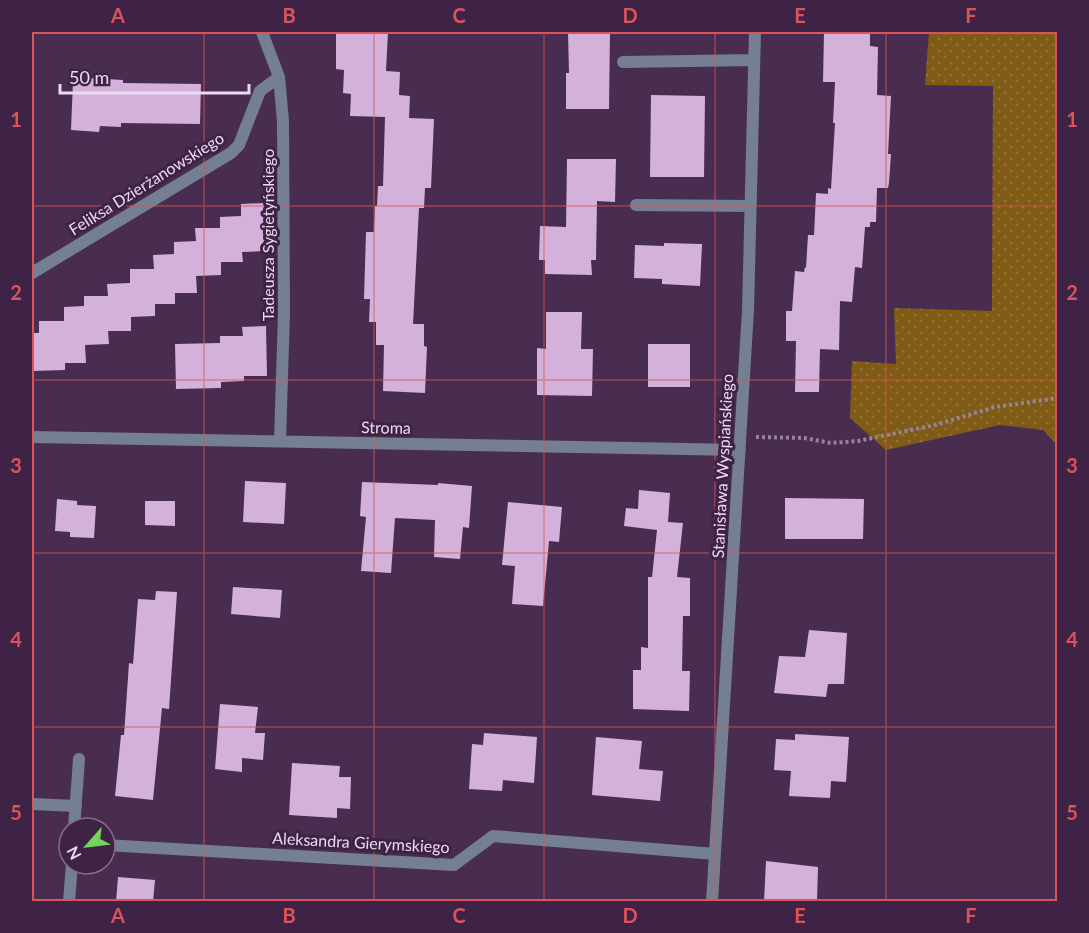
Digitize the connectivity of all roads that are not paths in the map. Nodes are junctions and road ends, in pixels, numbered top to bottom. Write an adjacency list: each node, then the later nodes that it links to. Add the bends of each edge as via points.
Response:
1 (262, 32): 5 (street, Tadeusza Sygietyńskiego)
2 (755, 32): 3 (street, Stanisława Wyspiańskiego)
3 (754, 60): 4 (street); 7 (street, Stanisława Wyspiańskiego)
4 (623, 62)
5 (279, 77): 8 (street, Feliksa Dzierżanowskiego, via 260,91 239,145 231,153); 10 (street, Tadeusza Sygietyńskiego, via 284,144)
6 (636, 205): 7 (street)
7 (750, 206): 11 (street, Stanisława Wyspiańskiego)
8 (32, 273)
9 (32, 437): 10 (street, Stroma)
10 (280, 441): 11 (street, Stroma)
11 (740, 450): 17 (street, Stanisława Wyspiańskiego)
12 (79, 759): 14 (street)
13 (32, 804): 14 (street)
14 (76, 806): 15 (street)
15 (75, 816)
16 (117, 846): 17 (street, Aleksandra Gierymskiego, via 454,865 493,836)
17 (715, 854): 20 (street, Stanisława Wyspiańskiego)
18 (71, 876): 19 (street)
19 (69, 902)
20 (712, 902)

